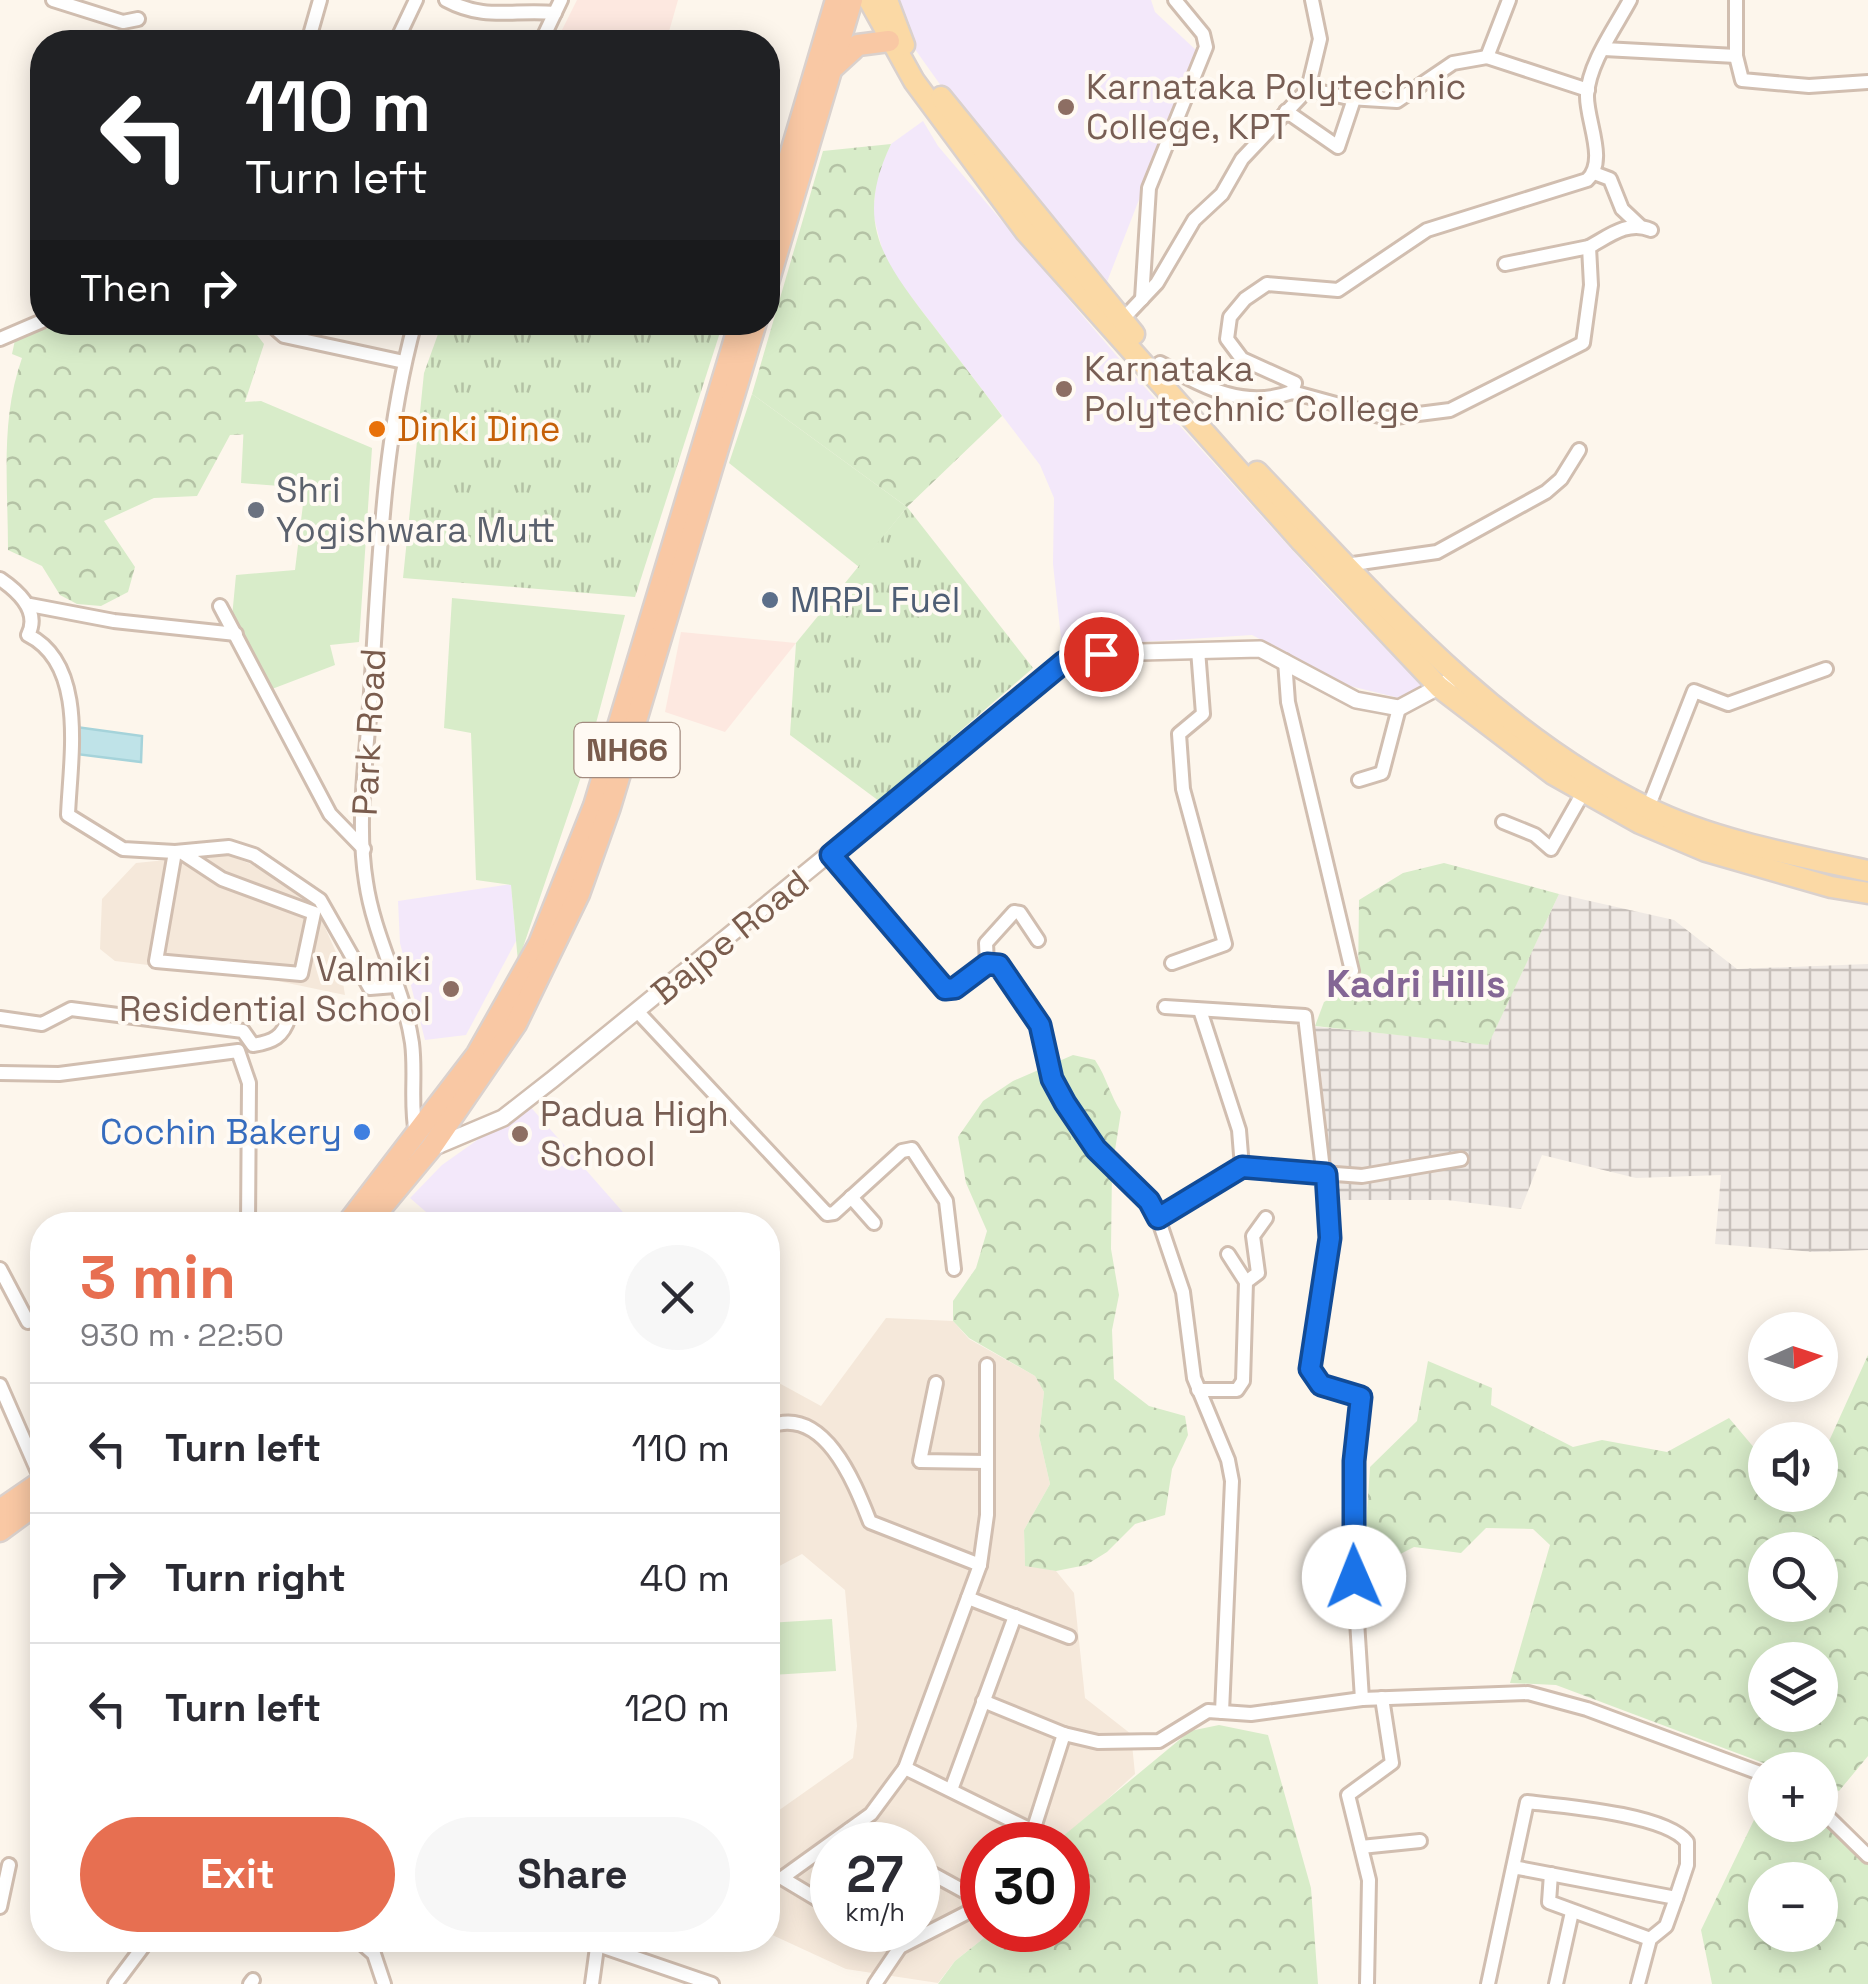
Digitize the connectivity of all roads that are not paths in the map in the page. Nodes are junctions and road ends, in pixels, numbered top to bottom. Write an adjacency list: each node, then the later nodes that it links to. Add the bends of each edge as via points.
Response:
1 (53, 0): 15 (street, via 123,22)
2 (320, 0): 16 (street)
3 (416, 0): 17 (street)
4 (446, 0): 14 (street, via 490,16)
5 (836, 0): 31 (highway)
6 (852, 0): 24 (highway)
7 (869, 0): 19 (main road)
8 (887, 0): 23 (main road)
9 (1175, 0): 35 (street, via 1206,47 1149,188)
10 (1312, 0): 26 (street, via 1320,39)
11 (1509, 0): 22 (street)
12 (1630, 0): 20 (street)
13 (1736, 0): 21 (street)
14 (558, 6): 18 (street)
15 (138, 20)
16 (311, 30)
17 (402, 30)
18 (547, 30)
19 (889, 41): 23 (main road); 24 (highway, via 858,45 840,57)
20 (1604, 49): 21 (street); 27 (street)
21 (1736, 56): 25 (street, via 1742,80)
22 (1487, 58): 27 (street); 28 (street, via 1454,63 1397,102)
23 (906, 59): 36 (main road); 43 (main road, via 1026,232)
24 (828, 80): 32 (highway)
25 (1868, 82)
26 (1308, 88): 28 (street); 29 (street)
27 (1588, 90): 30 (street)
28 (1354, 99): 29 (street, via 1338,147)
29 (1286, 110): 35 (street, via 1194,220)
30 (1594, 173): 33 (street, via 1610,180 1622,209 1645,228); 45 (street, via 1427,230 1338,290 1268,284 1245,299 1230,317 1227,339 1242,359 1295,384)
31 (780, 189)
32 (780, 242)
33 (1589, 247): 34 (street); 45 (street, via 1583,342 1450,410 1387,418)
34 (1505, 264)
35 (1142, 302): 36 (street)
36 (1122, 320): 43 (main road)
37 (30, 327): 42 (street)
38 (283, 335): 44 (street)
39 (411, 335): 44 (street, Park Road)
40 (736, 335): 77 (highway, NH66, via 594,806 563,888 539,944)
41 (752, 335): 77 (highway, NH66, via 579,894 516,1024)
42 (0, 339)
43 (1150, 359): 45 (street, via 1244,399); 47 (main road); 55 (main road)
44 (404, 362): 61 (street, Park Road, via 382,509)
45 (1292, 392)
46 (1579, 450): 47 (street, via 1546,492 1437,552)
47 (1346, 565): 55 (main road)
48 (0, 579): 49 (street)
49 (30, 606): 51 (street); 62 (street, via 28,635 41,642 67,683 68,815 123,849)
50 (220, 606): 51 (street)
51 (236, 634): 61 (street, via 330,814)
52 (1198, 650): 53 (street, Bajpe Road, via 1260,649); 63 (street, Bajpe Road, via 1064,662); 67 (street, via 1203,714 1179,734 1183,789 1225,944)
53 (1285, 662): 56 (street, Bajpe Road, via 1356,700); 69 (street, via 1288,702)
54 (1826, 668): 59 (street, via 1728,704 1694,691)
55 (1448, 682): 56 (street); 58 (main road, via 1553,774); 59 (main road)
56 (1400, 708): 57 (street, via 1382,773)
57 (1359, 780)
58 (1584, 791): 60 (street, via 1551,848); 65 (main road, via 1706,850)
59 (1648, 808): 64 (main road)
60 (1502, 822)
61 (364, 849): 70 (street, Park Road, via 374,924)
62 (178, 852): 62 (street, via 156,961 301,974 314,913 222,878); 70 (street, via 229,847 303,884 330,913 370,988)
63 (831, 855): 68 (street, via 945,989); 73 (street, Bajpe Road)
64 (1868, 871)
65 (1868, 893)
66 (1038, 940): 68 (street, via 1014,912 986,943)
67 (1172, 963)
68 (987, 964): 85 (street, via 999,965 1040,1025 1052,1079 1096,1149)
69 (1352, 971)
70 (395, 986): 77 (street, Park Road, via 412,1043 410,1100)
71 (1165, 1007): 72 (street)
72 (1200, 1010): 79 (street, via 1239,1130); 80 (street, via 1305,1016)
73 (637, 1011): 77 (street, Bajpe Road, via 504,1118); 81 (street, via 826,1214)
74 (289, 1016): 75 (street, via 273,1042 253,1045 243,1031 71,1009 42,1024)
75 (0, 1018)
76 (0, 1073): 82 (street, via 59,1074 238,1051 249,1083)
77 (424, 1143): 83 (highway, NH66); 84 (highway, NH66)
78 (1461, 1159): 80 (street, via 1362,1176)
79 (1242, 1167): 80 (street); 85 (street)
80 (1326, 1174): 109 (street, via 1330,1238 1310,1369 1321,1385 1361,1397 1363,1407 1352,1544)
81 (851, 1197): 87 (street); 90 (street, via 912,1149 946,1202)
82 (248, 1212)
83 (358, 1212)
84 (376, 1212)
85 (1158, 1218): 96 (street, via 1184,1292)
86 (1266, 1218): 91 (street, via 1252,1243 1258,1274)
87 (874, 1224)
88 (1228, 1254): 91 (street)
89 (0, 1269): 92 (street)
90 (954, 1269)
91 (1246, 1282): 96 (street, via 1241,1387)
92 (28, 1322)
93 (988, 1365): 98 (street)
94 (936, 1383): 98 (street, via 920,1461)
95 (0, 1385): 99 (street)
96 (1198, 1390): 111 (street, via 1232,1481)
97 (780, 1426): 104 (street, via 795,1424 823,1439 854,1479 870,1522)
98 (988, 1462): 104 (street)
99 (30, 1463)
100 (30, 1499): 102 (highway)
101 (30, 1505): 103 (highway)
102 (0, 1510)
103 (0, 1531)
104 (980, 1565): 105 (street)
105 (968, 1598): 106 (street); 113 (street)
106 (1015, 1616): 107 (street); 110 (street)
107 (1069, 1637)
108 (1382, 1698): 109 (street); 114 (street, via 1528,1693); 121 (street, via 1392,1763 1348,1795)
109 (1362, 1699): 111 (street)
110 (984, 1701): 112 (street); 115 (street)
111 (1222, 1712): 112 (street, via 1190,1718 1158,1742 1098,1742)
112 (1064, 1734): 118 (street)
113 (904, 1768): 115 (street); 116 (street)
114 (1748, 1769)
115 (950, 1790): 117 (street)
116 (860, 1822)
117 (1005, 1822)
118 (1038, 1822)
119 (1838, 1827): 123 (street)
120 (1420, 1841): 121 (street)
121 (1361, 1848): 144 (street, via 1369,1880)
122 (810, 1854): 126 (street)
123 (1868, 1856)
124 (8, 1865): 131 (street)
125 (1513, 1867): 127 (street); 130 (street, via 1527,1802 1598,1811 1682,1834 1688,1851); 145 (street)
126 (780, 1873)
127 (1551, 1874): 130 (street); 132 (street, via 1550,1902)
128 (780, 1880): 129 (street)
129 (810, 1896)
130 (1676, 1898): 133 (street, via 1666,1926)
131 (0, 1907)
132 (1572, 1912): 133 (street); 146 (street)
133 (1650, 1938): 147 (street)
134 (139, 1952): 139 (street)
135 (372, 1952): 140 (street)
136 (597, 1952): 141 (street)
137 (623, 1952): 142 (street)
138 (897, 1952): 143 (street)
139 (115, 1984)
140 (384, 1984)
141 (592, 1984)
142 (712, 1984)
143 (875, 1984)
144 (1367, 1984)
145 (1488, 1984)
146 (1556, 1984)
147 (1638, 1984)

